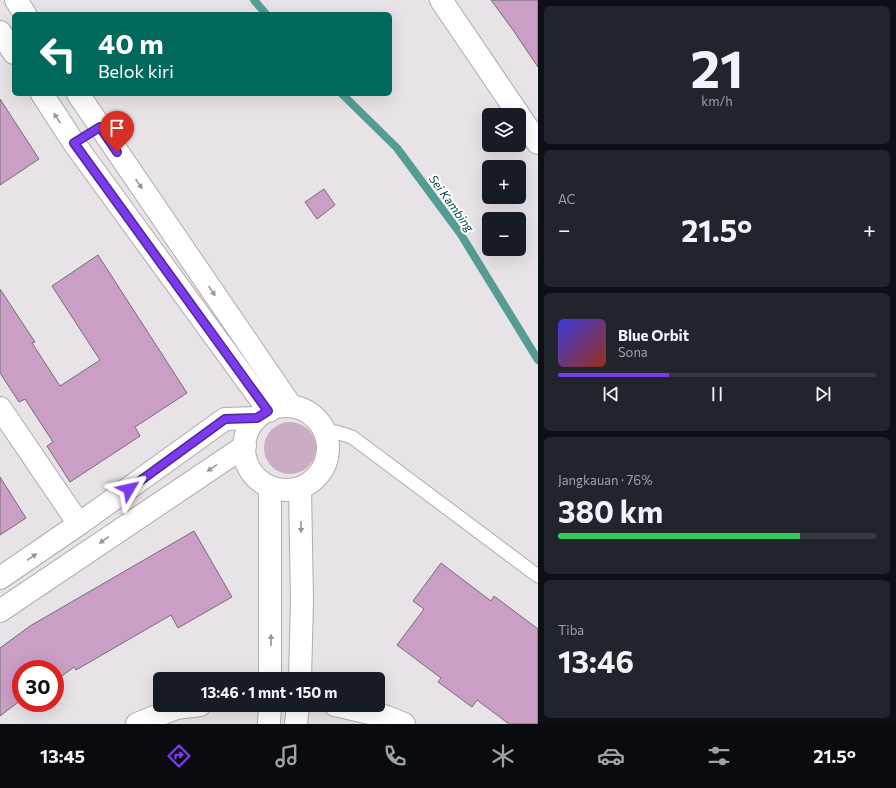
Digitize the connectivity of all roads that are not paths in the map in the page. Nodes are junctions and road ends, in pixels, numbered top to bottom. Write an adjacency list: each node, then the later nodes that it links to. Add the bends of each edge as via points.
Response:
1 (16, 0): 3 (street)
2 (441, 0): 10 (street)
3 (24, 12)
4 (0, 32): 5 (street)
5 (12, 50)
6 (43, 96): 9 (street, one-way to 6)
7 (79, 96): 8 (street)
8 (100, 127): 9 (street); 11 (street, one-way to 11)
9 (74, 143): 13 (street)
10 (538, 143)
11 (291, 406): 13 (street, via 280,406); 14 (street, via 312,414)
12 (0, 408): 18 (street)
13 (263, 414): 15 (street, via 248,431); 18 (street, via 225,419)
14 (325, 432): 17 (street, via 328,454 319,476); 19 (lane, via 336,432 352,437)
15 (244, 446): 16 (street, via 251,471); 21 (street, one-way to 21)
16 (270, 487): 17 (street, via 285,490); 22 (street, one-way to 16)
17 (300, 488): 23 (street, one-way to 23)
18 (79, 524): 20 (street, one-way to 18)
19 (538, 576)
20 (0, 578)
21 (0, 612)
22 (270, 672)
23 (300, 672)
24 (166, 712): 28 (street)
25 (270, 712): 29 (street)
26 (297, 712): 30 (street)
27 (365, 712): 31 (street)
28 (137, 724)
29 (269, 724)
30 (296, 724)
31 (404, 724)

